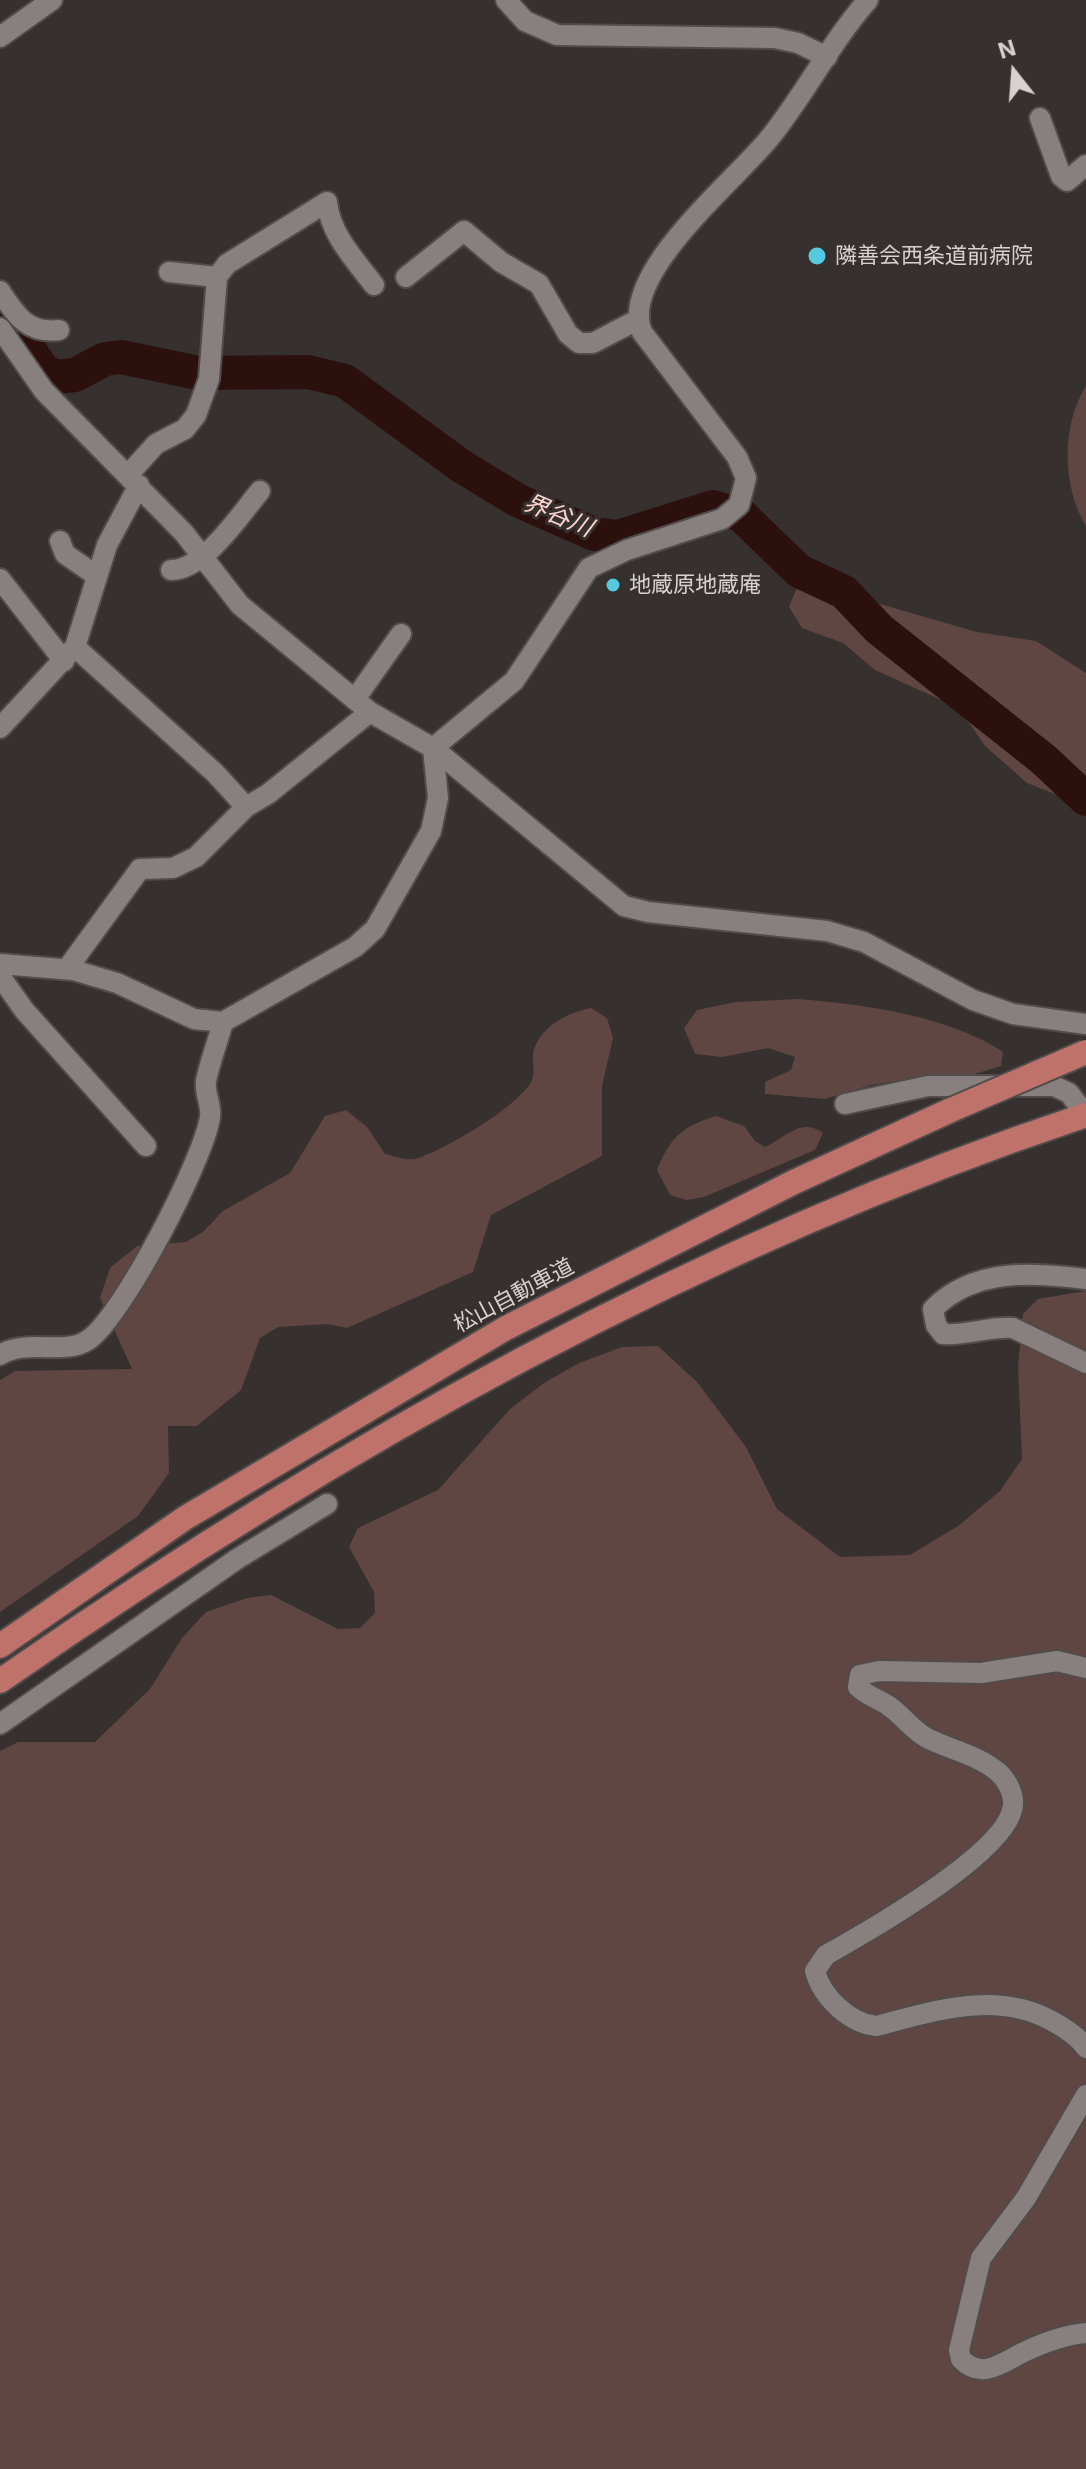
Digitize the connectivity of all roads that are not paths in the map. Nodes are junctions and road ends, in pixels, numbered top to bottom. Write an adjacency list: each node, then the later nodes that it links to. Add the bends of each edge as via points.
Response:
1 (52, 0): 4 (street)
2 (506, 0): 5 (street, via 525,21 557,35 775,38)
3 (868, 0): 5 (street)
4 (0, 37)
5 (827, 57): 13 (street, via 771,137 668,248 641,299)
6 (1040, 118): 7 (street, via 1061,176 1067,181)
7 (1086, 165)
8 (169, 272): 9 (street)
9 (217, 277): 11 (street, via 238,257 327,202 344,245); 16 (street, via 210,373 196,415 185,429 156,444)
10 (406, 277): 13 (street, via 464,231 539,284 568,334 579,343 593,343)
11 (374, 285)
12 (0, 291): 15 (street, via 19,320)
13 (637, 320): 27 (street, via 737,457 746,478 745,494 722,519 589,568 514,681)
14 (59, 330): 15 (street)
15 (15, 333): 16 (street, via 53,401)
16 (133, 480): 19 (street); 21 (street, via 128,511 112,535)
17 (260, 491): 19 (street)
18 (60, 541): 21 (street, via 65,554)
19 (203, 558): 20 (street); 25 (street, via 240,605)
20 (171, 570)
21 (97, 576): 24 (street)
22 (0, 579): 24 (street)
23 (401, 634): 25 (street)
24 (69, 654): 26 (street); 28 (street, via 215,773)
25 (362, 706): 27 (street); 28 (street, via 268,794)
26 (0, 728)
27 (433, 748): 32 (street, via 438,798 431,831 375,929 355,947); 33 (street, via 634,910 827,931 864,942 973,1000 1013,1014)
28 (246, 807): 30 (street, via 196,857 173,868 140,869)
29 (0, 964): 30 (street)
30 (67, 969): 32 (street, via 117,983 194,1019)
31 (0, 976): 37 (street)
32 (223, 1022): 39 (street, via 205,1084 211,1114 205,1137 171,1216 105,1326 86,1343 20,1345)
33 (1086, 1024)
34 (1086, 1052): 42 (highway, 松山自動車道, bridge, via 794,1182 506,1328 185,1518)
35 (845, 1104): 36 (street, via 928,1086 1054,1086 1069,1093)
36 (1079, 1117): 44 (highway, via 758,1243 525,1357 278,1496)
37 (146, 1146)
38 (1086, 1279): 40 (street, via 992,1276 945,1297 933,1309 943,1334 1013,1328)
39 (0, 1355)
40 (1086, 1363)
41 (327, 1504): 45 (street, via 237,1559)
42 (0, 1646)
43 (1086, 1668): 46 (street, via 1057,1661 981,1673 860,1675 858,1687 863,1692 921,1734 973,1756 1004,1778 1012,1810 1002,1828 962,1866 926,1895 826,1955 815,1971 841,2010 866,2025 967,2005 1015,2006 1062,2027)
44 (0, 1681)
45 (0, 1724)
46 (1086, 2048)
47 (1086, 2095): 48 (street, via 1026,2198 981,2258 959,2350 961,2359 979,2370)
48 (1086, 2333)

